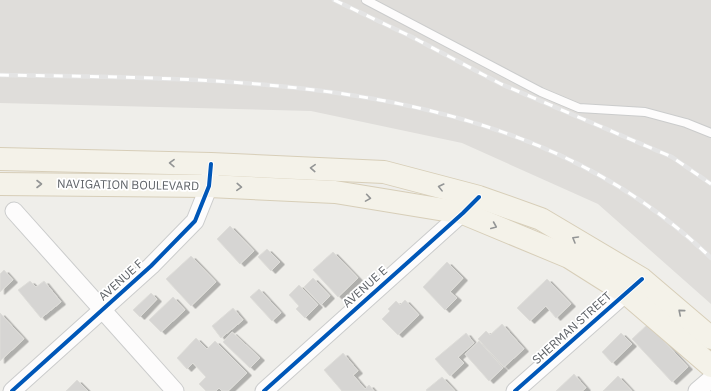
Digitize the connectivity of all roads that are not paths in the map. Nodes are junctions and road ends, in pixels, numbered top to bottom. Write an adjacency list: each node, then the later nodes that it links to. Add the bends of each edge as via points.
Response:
1 (366, 0): 2 (lane, via 541,92 580,108 645,112)
2 (711, 133)
3 (0, 159): 4 (main road, NAVIGATION BOULEVARD, one-way to 3)
4 (211, 164): 6 (street, AVENUE F); 7 (main road, NAVIGATION BOULEVARD, one-way to 4, via 384,172)
5 (0, 184): 6 (main road, NAVIGATION BOULEVARD, one-way to 6)
6 (209, 186): 9 (main road, NAVIGATION BOULEVARD, one-way to 9, via 335,192); 11 (street, AVENUE F, via 195,220 151,266)
7 (478, 196): 9 (street, AVENUE E); 10 (main road, NAVIGATION BOULEVARD, one-way to 7, via 541,219)
8 (14, 211): 11 (street)
9 (463, 213): 10 (main road, NAVIGATION BOULEVARD, one-way to 10); 17 (street, AVENUE E)
10 (634, 286): 12 (main road, NAVIGATION BOULEVARD, one-way to 10); 13 (main road, NAVIGATION BOULEVARD); 18 (street, SHERMAN STREET)
11 (102, 310): 15 (street, AVENUE F); 16 (street)
12 (711, 338)
13 (711, 366)
14 (711, 379): 19 (street)
15 (12, 391)
16 (175, 391)
17 (264, 391)
18 (515, 391)
19 (697, 391)

